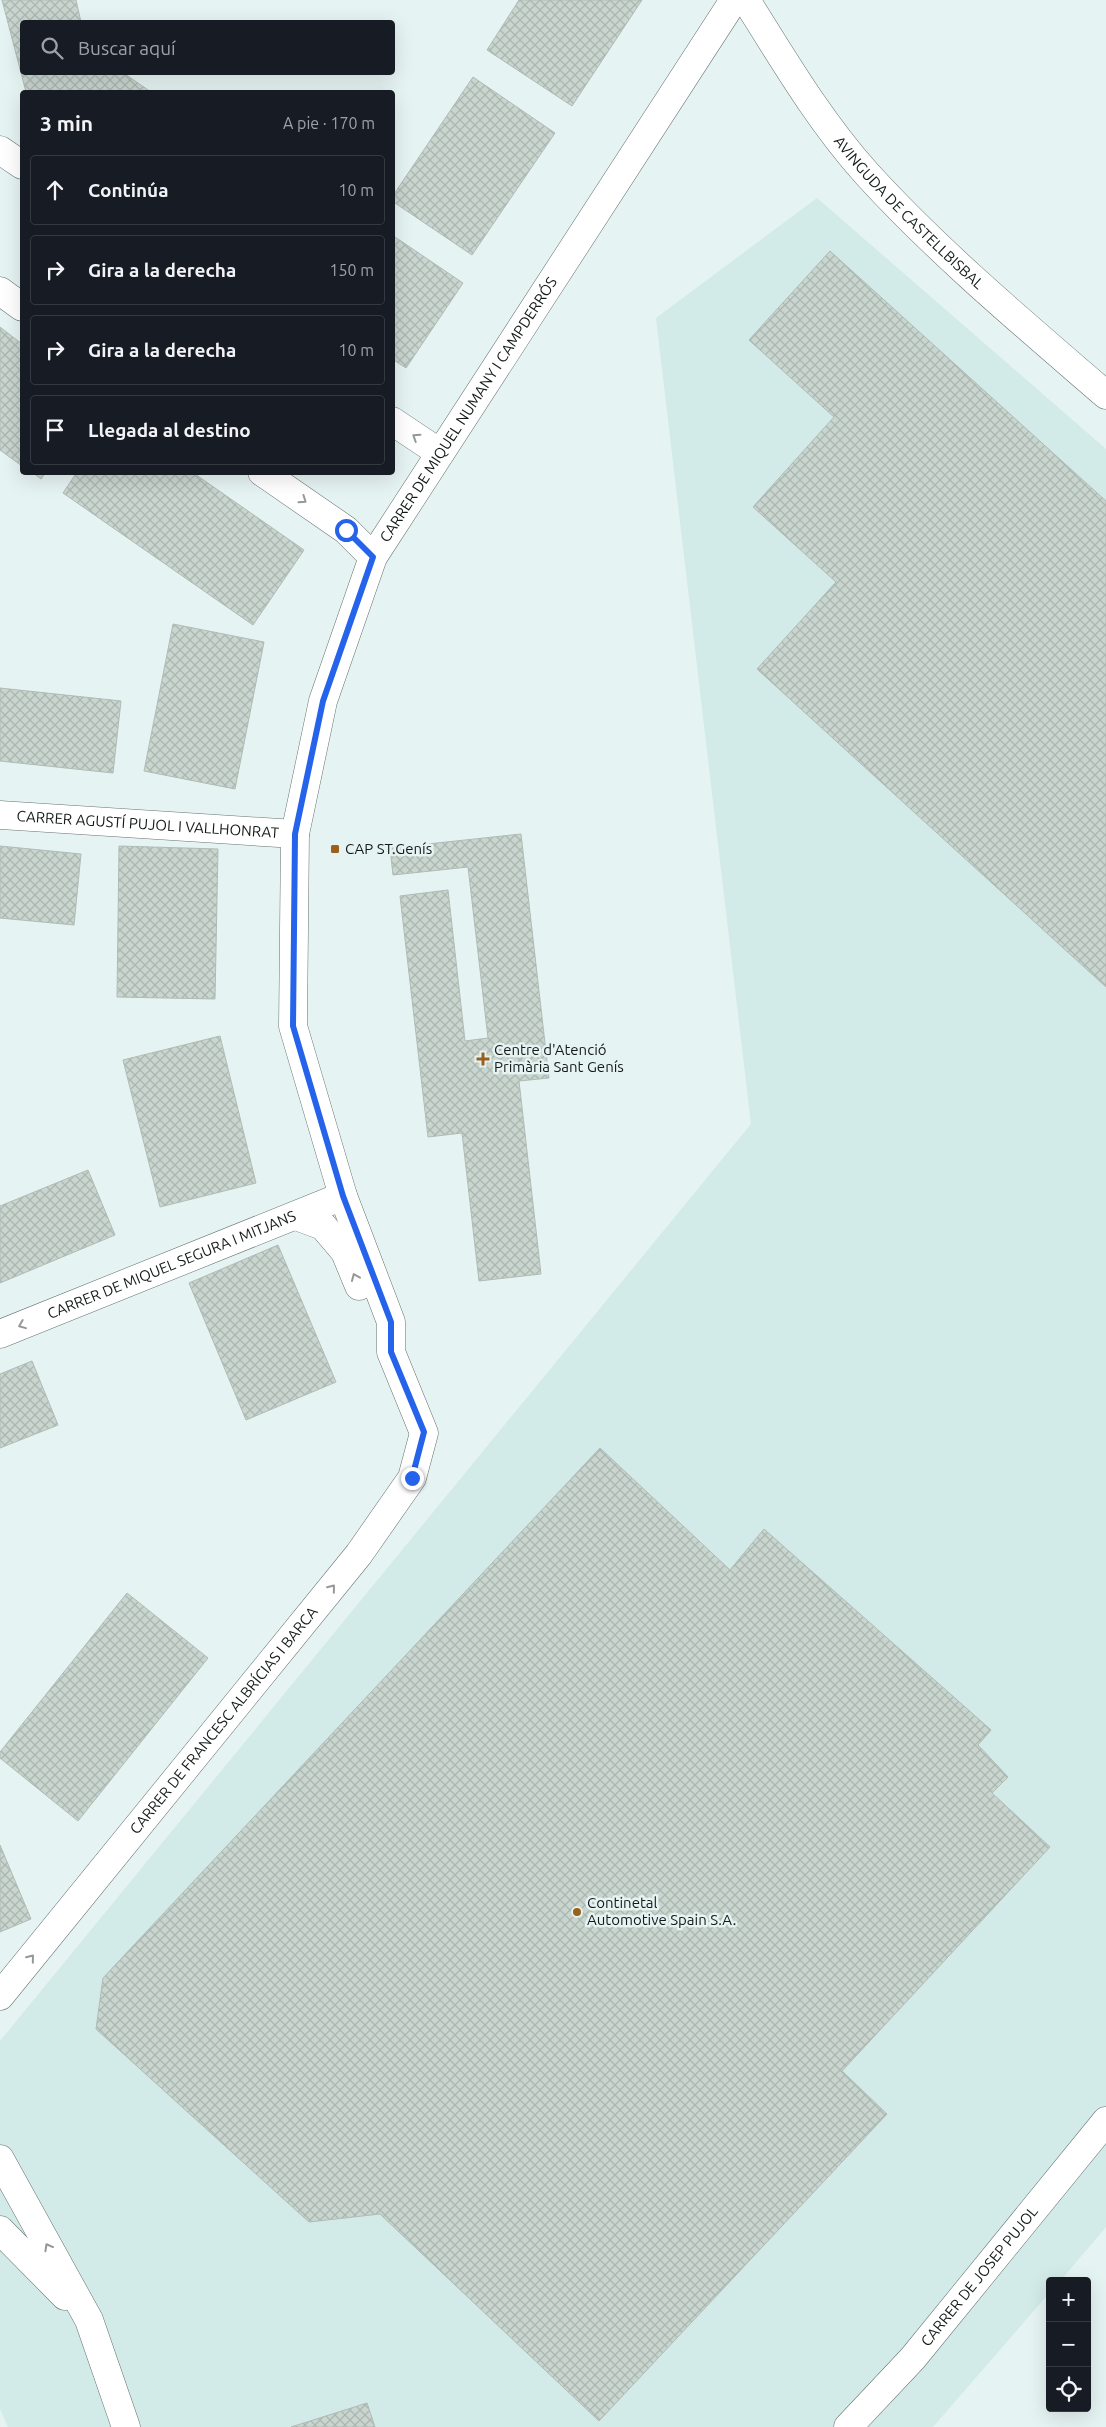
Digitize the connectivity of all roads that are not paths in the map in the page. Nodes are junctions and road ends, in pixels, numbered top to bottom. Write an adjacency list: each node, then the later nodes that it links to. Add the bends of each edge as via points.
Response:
1 (734, 0): 9 (street, CARRER DE MIQUEL NUMANY I CAMPDERRÓS)
2 (746, 0): 7 (street, AVINGUDA DE CASTELLBISBAL, via 801,88 866,173 967,273)
3 (0, 150): 4 (street)
4 (20, 164)
5 (0, 291): 6 (street)
6 (20, 305)
7 (1106, 395)
8 (395, 423): 9 (street, one-way to 8)
9 (440, 453): 11 (street, CARRER DE MIQUEL NUMANY I CAMPDERRÓS)
10 (266, 475): 11 (street, one-way to 11, via 346,530)
11 (373, 557): 13 (street, CARRER DE MIQUEL NUMANY I CAMPDERRÓS, via 323,701)
12 (0, 815): 13 (street, CARRER AGUSTÍ PUJOL I VALLHONRAT)
13 (295, 834): 14 (street, CARRER DE MIQUEL NUMANY I CAMPDERRÓS, via 293,1026)
14 (343, 1196): 15 (street, CARRER DE MIQUEL SEGURA I MITJANS); 17 (street, CARRER DE MIQUEL NUMANY I CAMPDERRÓS, via 391,1322)
15 (296, 1216): 16 (street, CARRER DE MIQUEL SEGURA I MITJANS, one-way to 16); 17 (street, CARRER DE MIQUEL NUMANY I CAMPDERRÓS, one-way to 15, via 345,1252 323,1226)
16 (0, 1334)
17 (391, 1352): 18 (street, CARRER DE MIQUEL NUMANY I CAMPDERRÓS)
18 (424, 1432): 19 (street, CARRER DE FRANCESC ALBRÍCIAS I BARCA, one-way to 18, via 359,1554 412,1478)
19 (0, 1996)
20 (1106, 2121): 25 (street, CARRER DE JOSEP PUJOL, via 913,2358)
21 (0, 2159): 23 (street, one-way to 21)
22 (0, 2230): 23 (street)
23 (88, 2320): 24 (street)
24 (126, 2427)
25 (848, 2427)

